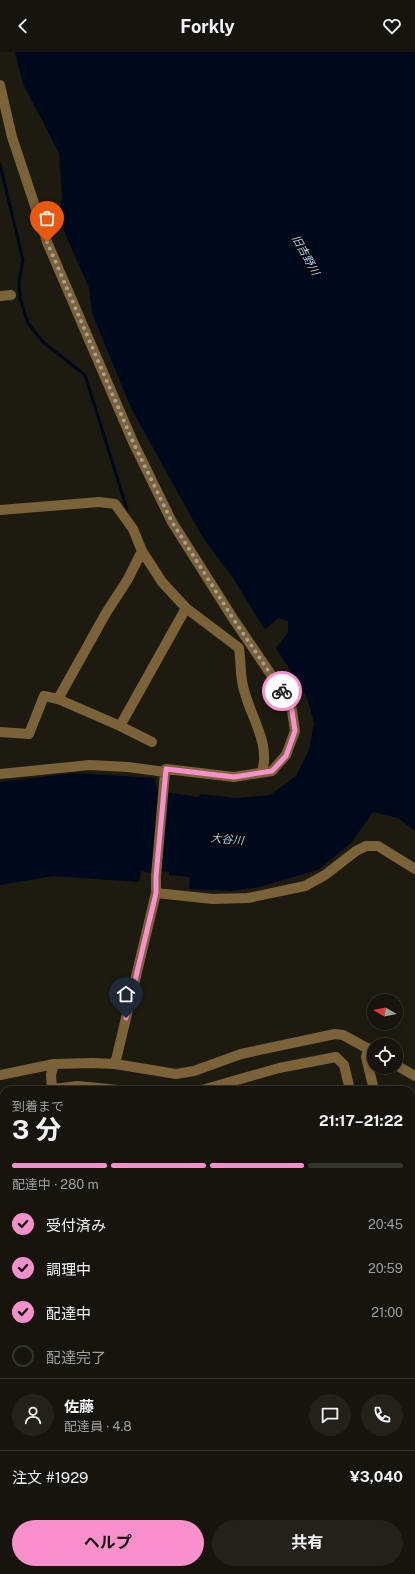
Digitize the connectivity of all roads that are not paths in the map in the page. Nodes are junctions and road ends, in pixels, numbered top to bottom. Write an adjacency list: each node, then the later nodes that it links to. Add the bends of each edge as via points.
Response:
1 (0, 85): 11 (street, via 12,137 47,242 133,442 172,522 291,704 295,731 286,756 272,771)
2 (11, 295): 3 (street)
3 (0, 296)
4 (0, 510): 5 (street, via 99,502 115,504 134,529)
5 (142, 551): 6 (street, via 162,582); 7 (street)
6 (186, 608): 8 (street); 11 (street, via 238,648 243,685 264,747 265,762)
7 (58, 699): 8 (street); 9 (street, via 44,696 29,734)
8 (120, 726): 10 (street)
9 (0, 732)
10 (152, 742)
11 (262, 772): 13 (street, via 234,777 166,769)
12 (0, 774): 13 (street, via 90,765 128,767)
13 (165, 776): 15 (street)
14 (415, 869): 15 (street, via 378,846 366,846 325,876 305,886 248,898 212,899)
15 (156, 893): 18 (street)
16 (367, 1048): 18 (street, via 343,1035 335,1034 241,1054 194,1072 176,1074)
17 (54, 1064): 18 (street); 21 (street); 23 (street)
18 (115, 1064)
19 (403, 1068): 22 (street)
20 (370, 1074): 26 (street)
21 (0, 1075)
22 (415, 1076)
23 (50, 1086)
24 (216, 1086): 25 (street, via 279,1068 336,1057 344,1065)
25 (349, 1086)
26 (373, 1086)

